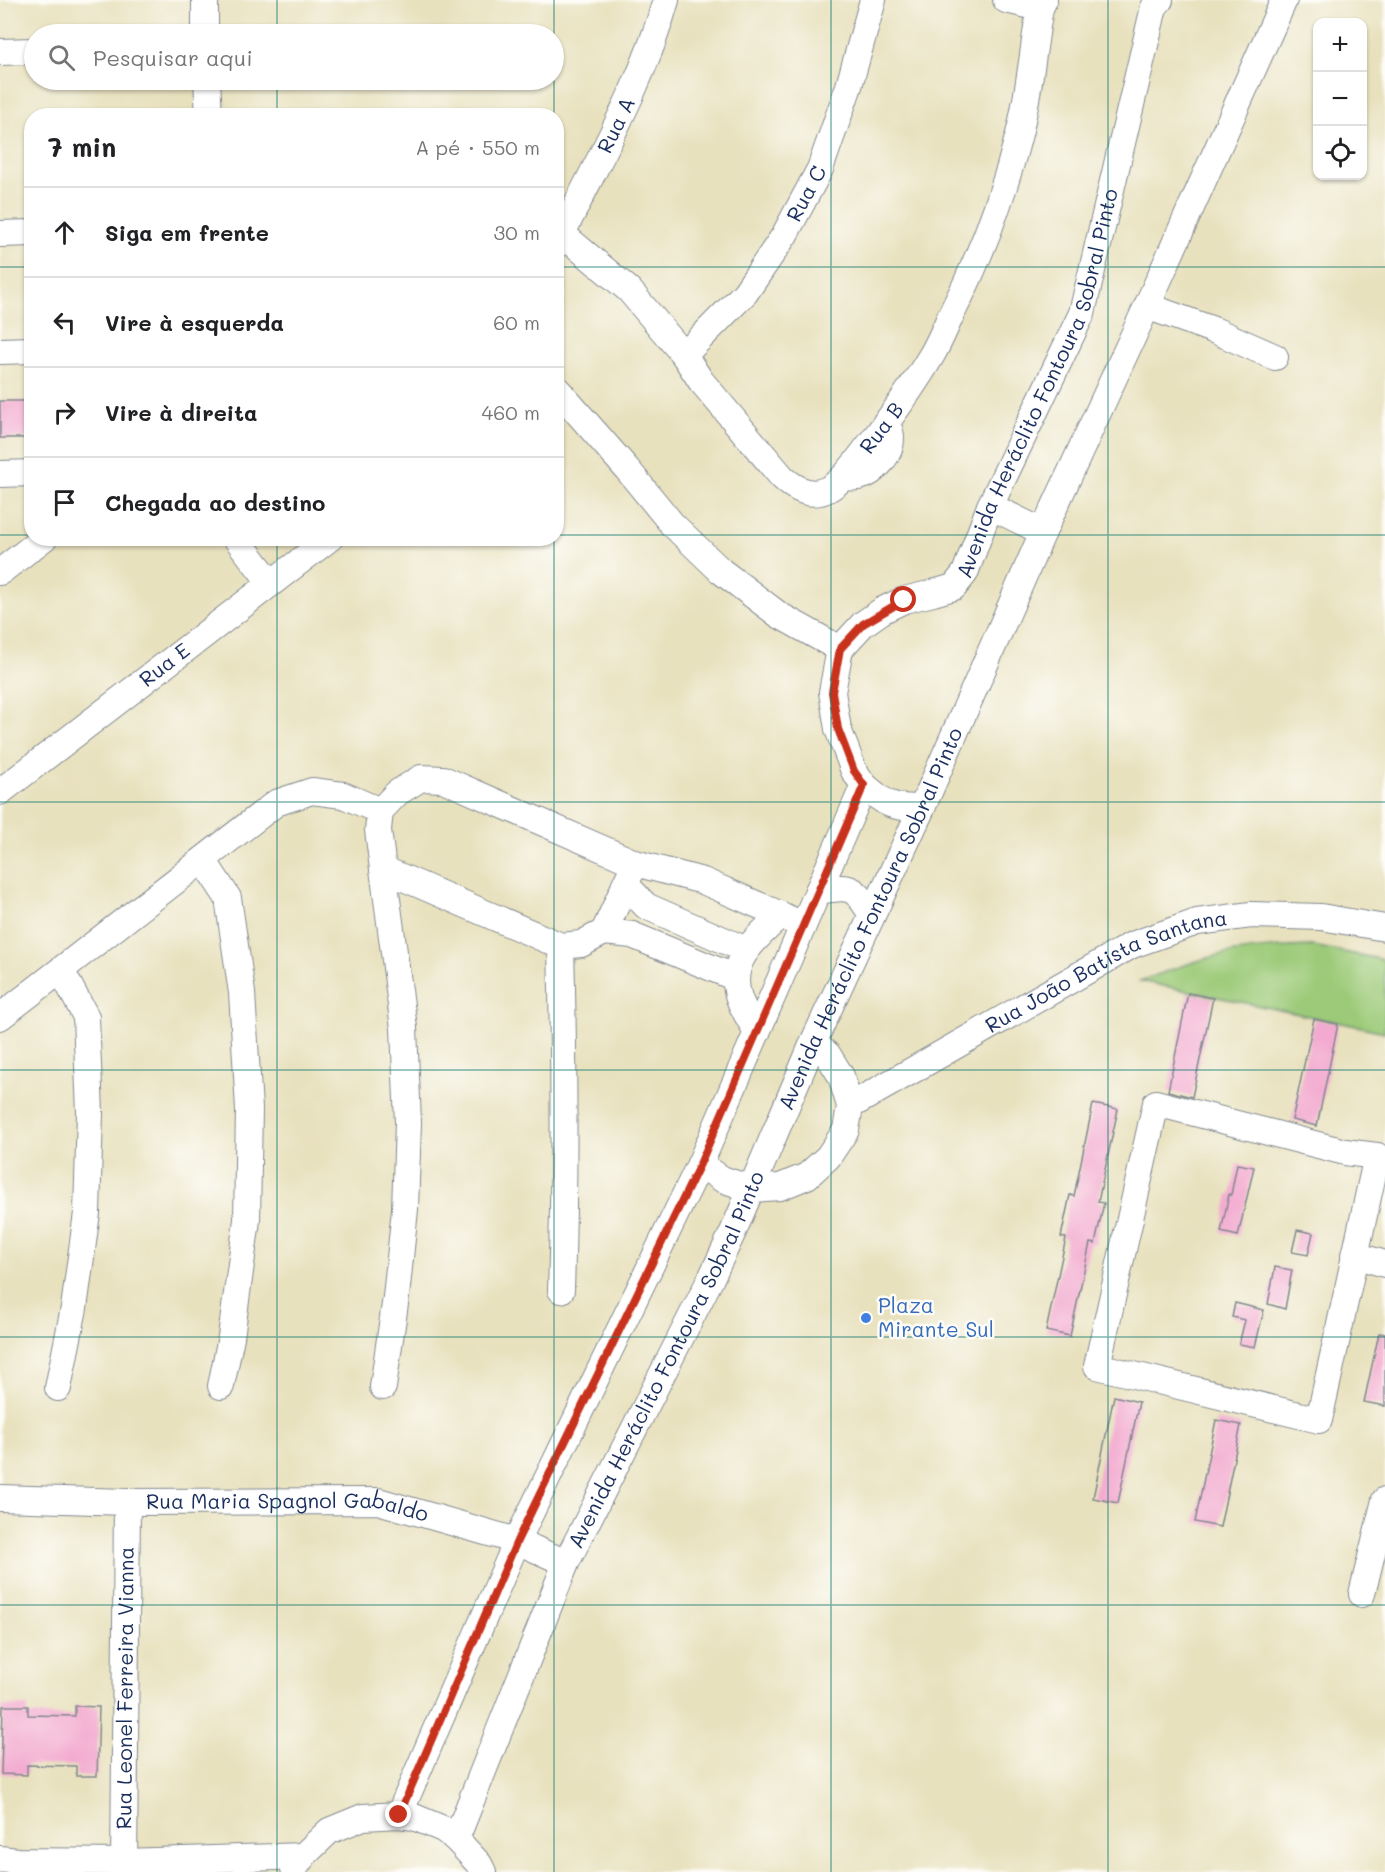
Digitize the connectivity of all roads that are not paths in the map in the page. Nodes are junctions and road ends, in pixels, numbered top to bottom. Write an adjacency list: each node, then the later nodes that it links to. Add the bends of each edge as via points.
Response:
1 (205, 0): 8 (street)
2 (666, 0): 13 (street, Rua A, via 615,130)
3 (873, 0): 20 (street, Rua C, via 820,169 784,236 745,293)
4 (1006, 0): 7 (street)
5 (1160, 0): 25 (street, Avenida Heráclito Fontoura Sobral Pinto, via 1154,7 1082,314)
6 (1284, 0): 17 (street, Avenida Heráclito Fontoura Sobral Pinto)
7 (1042, 4): 20 (street, Rua B, via 1019,133 969,280 930,357 844,477 830,489 812,494 794,488 701,381)
8 (206, 24)
9 (24, 51): 10 (street)
10 (0, 52)
11 (208, 90): 12 (street)
12 (209, 108)
13 (564, 230)
14 (24, 233): 15 (street)
15 (0, 234)
16 (564, 244): 20 (street, Rua B, via 629,290)
17 (1147, 306): 21 (street); 26 (street, Avenida Heráclito Fontoura Sobral Pinto)
18 (24, 350): 19 (street)
19 (0, 351)
20 (684, 355)
21 (1275, 357)
22 (564, 396): 32 (street, via 672,524 721,571 779,615)
23 (24, 473): 24 (street)
24 (0, 474)
25 (990, 506): 26 (street); 32 (street, Avenida Heráclito Fontoura Sobral Pinto, via 965,573 954,587 904,600 883,610 863,624)
26 (1043, 532): 35 (street, Avenida Heráclito Fontoura Sobral Pinto)
27 (34, 546): 30 (street)
28 (242, 546): 31 (street)
29 (320, 546): 31 (street, Rua E)
30 (0, 572)
31 (271, 583): 34 (street, Rua E)
32 (840, 649): 33 (street, via 832,692 838,729 854,771)
33 (864, 785): 35 (street, via 879,799 898,808); 40 (street)
34 (0, 792)
35 (922, 808): 41 (street, Avenida Heráclito Fontoura Sobral Pinto)
36 (380, 811): 37 (street, via 343,795 312,791 276,803); 38 (street); 39 (street, via 397,793 422,778 443,779)
37 (203, 860): 47 (street); 58 (street, via 228,898 242,993 249,1109 247,1220)
38 (383, 869): 45 (street); 59 (street, via 404,1028 408,1123 405,1209)
39 (630, 874): 42 (street, via 703,881); 44 (street); 46 (street, via 646,906)
40 (818, 891): 41 (street, via 854,891); 42 (street)
41 (872, 915): 51 (street, Avenida Heráclito Fontoura Sobral Pinto)
42 (792, 921): 46 (street); 50 (street)
43 (1385, 928): 52 (street, Rua João Batista Santana, via 1321,916 1251,915 1197,922 1132,945)
44 (604, 932): 45 (street, via 581,944); 48 (street, via 632,935)
45 (561, 946): 57 (street, via 565,1073)
46 (746, 950): 48 (street)
47 (60, 970): 49 (street); 60 (street, via 86,1017 90,1113 87,1213)
48 (736, 978): 50 (street, via 739,998)
49 (0, 1017)
50 (757, 1032): 53 (street)
51 (813, 1043): 52 (street, via 828,1055 842,1076); 54 (street, Avenida Heráclito Fontoura Sobral Pinto)
52 (850, 1106): 54 (street, via 846,1130 828,1157 807,1176 780,1187)
53 (700, 1164): 54 (street, via 722,1179); 64 (street)
54 (751, 1189): 65 (street, Avenida Heráclito Fontoura Sobral Pinto, via 711,1278)
55 (1354, 1256): 55 (street, via 1377,1156 1345,1152 1156,1103 1097,1366 1319,1420); 56 (street)
56 (1385, 1264)
57 (561, 1290)
58 (221, 1386)
59 (383, 1387)
60 (58, 1388)
61 (0, 1498): 63 (street, Rua Maria Spagnol Gabaldo)
62 (1385, 1500): 66 (street)
63 (127, 1502): 64 (street, Rua Maria Spagnol Gabaldo, via 378,1502); 71 (street, Rua Leonel Ferreira Vianna)
64 (517, 1541): 65 (street, Rua Maria Spagnol Gabaldo); 67 (street)
65 (566, 1563): 68 (street, Avenida Heráclito Fontoura Sobral Pinto)
66 (1362, 1594)
67 (399, 1815): 68 (street, via 429,1822); 70 (street, via 363,1817 330,1831)
68 (456, 1839): 72 (street)
69 (0, 1859): 71 (street)
70 (298, 1864): 71 (street)
71 (124, 1867)
72 (483, 1872)

